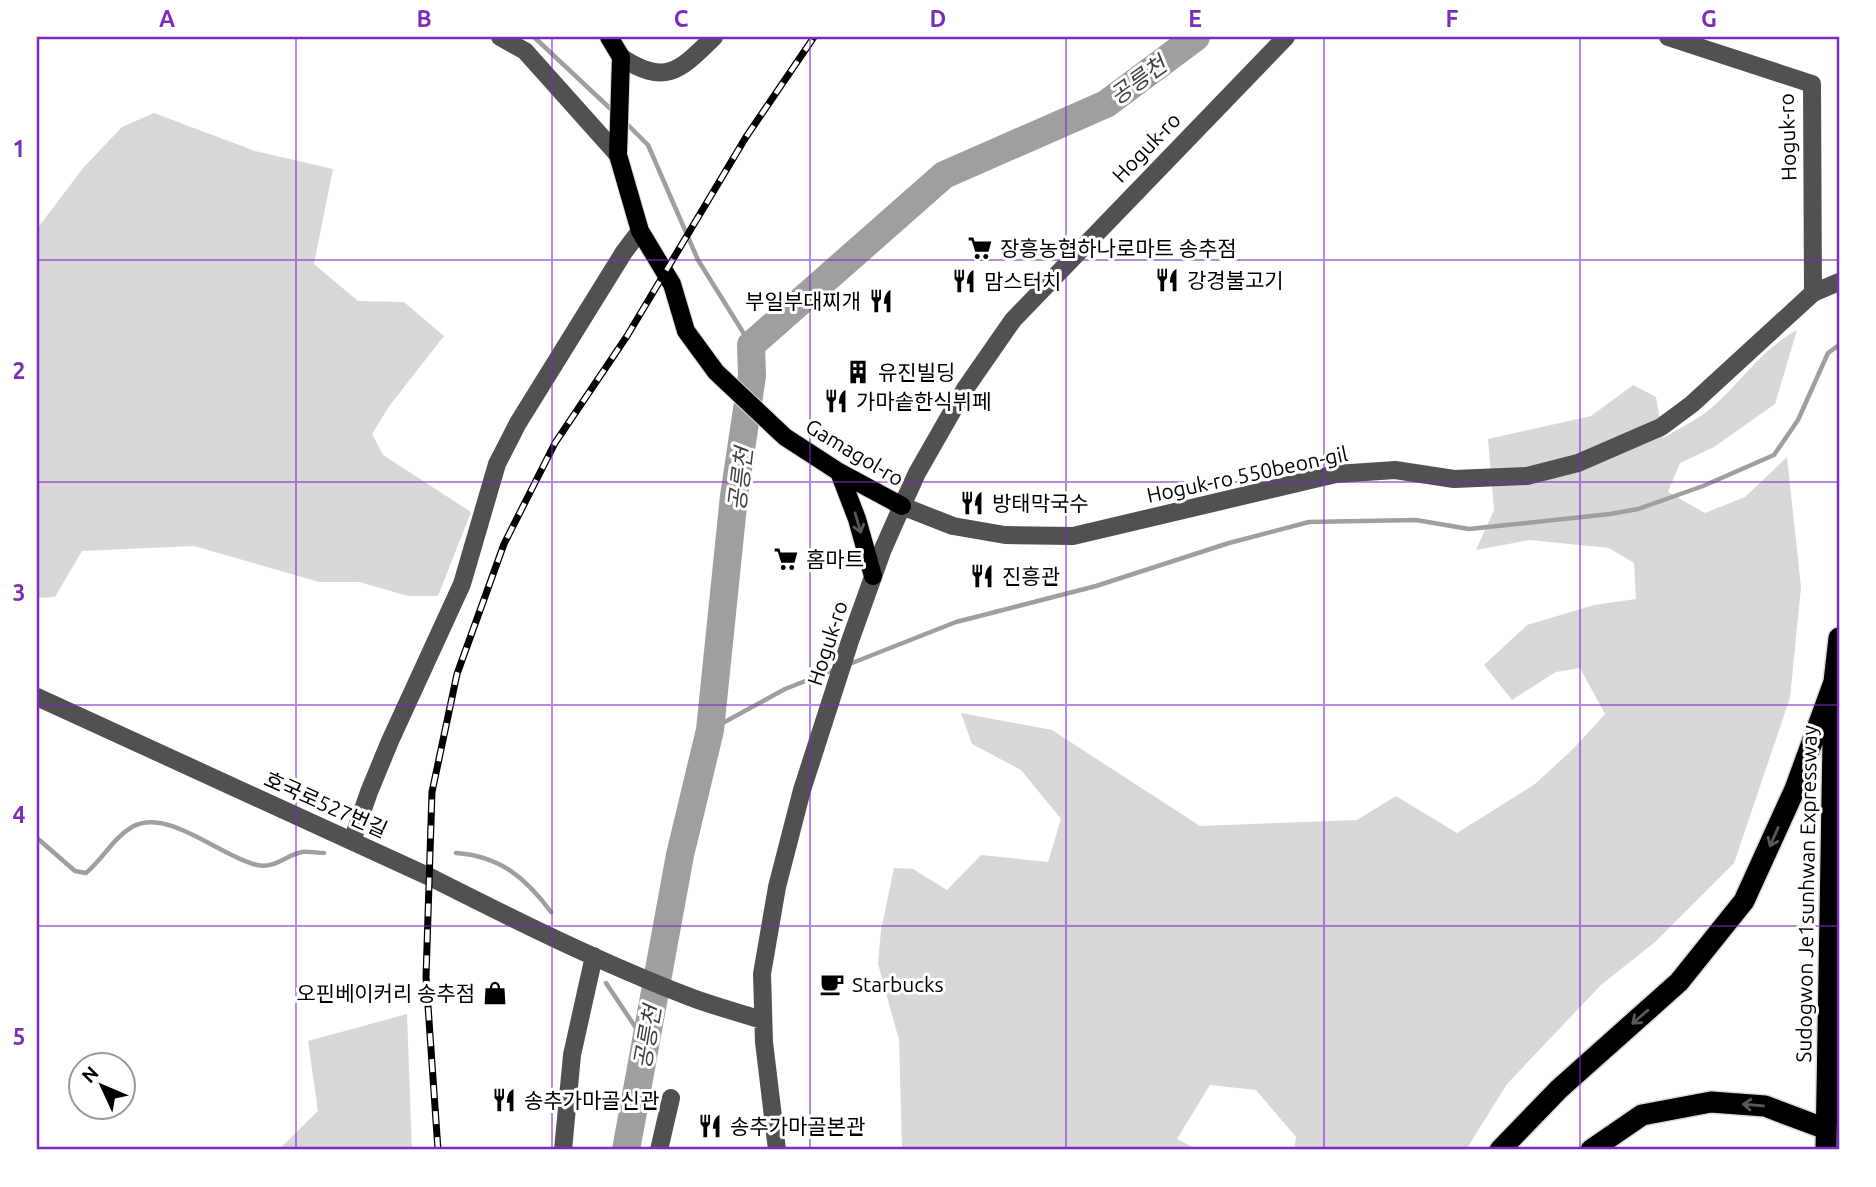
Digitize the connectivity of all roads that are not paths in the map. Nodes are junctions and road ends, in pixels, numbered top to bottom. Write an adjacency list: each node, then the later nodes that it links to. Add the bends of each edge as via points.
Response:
1 (500, 37): 7 (street, via 525,51)
2 (609, 37): 6 (main road)
3 (713, 37): 6 (street, via 683,66 663,74)
4 (1286, 37): 12 (street, Hoguk-ro, via 1013,320 965,389)
5 (1668, 37): 10 (street, Hoguk-ro, via 1812,84)
6 (620, 63): 7 (main road)
7 (618, 155): 8 (main road)
8 (640, 231): 11 (main road, Gamagol-ro, via 672,284 686,331 716,372 785,437); 17 (street, via 518,422 497,464 462,584 390,741)
9 (1839, 282): 10 (street, Hoguk-ro 550beon-gil)
10 (1812, 293): 12 (street, Hoguk-ro 550beon-gil, via 1661,427 1578,463 1527,476 1454,479 1395,470 1336,474 1073,536 1005,535 953,526)
11 (839, 472): 12 (main road, Gamagol-ro); 13 (main road, one-way to 13)
12 (902, 506): 13 (street, Hoguk-ro)
13 (873, 576): 19 (street, Hoguk-ro, via 802,790 762,975)
14 (1839, 638): 15 (highway, Sudogwon Je1sunhwan Expressway)
15 (1834, 682): 25 (highway, one-way to 25, via 1795,789 1744,901 1679,982 1559,1089); 27 (highway, Sudogwon Je1sunhwan Expressway)
16 (37, 697): 17 (street, 호국로527번길)
17 (352, 841): 18 (street, 호국로527번길)
18 (594, 956): 19 (street, 호국로527번길, via 691,997); 22 (street, via 572,1055)
19 (762, 1020): 24 (street, Hoguk-ro)
20 (671, 1098): 23 (street)
21 (1818, 1126): 26 (highway, one-way to 26, via 1765,1106 1711,1102 1642,1115)
22 (563, 1150)
23 (659, 1150)
24 (777, 1150)
25 (1500, 1150)
26 (1591, 1150)
27 (1826, 1150)

